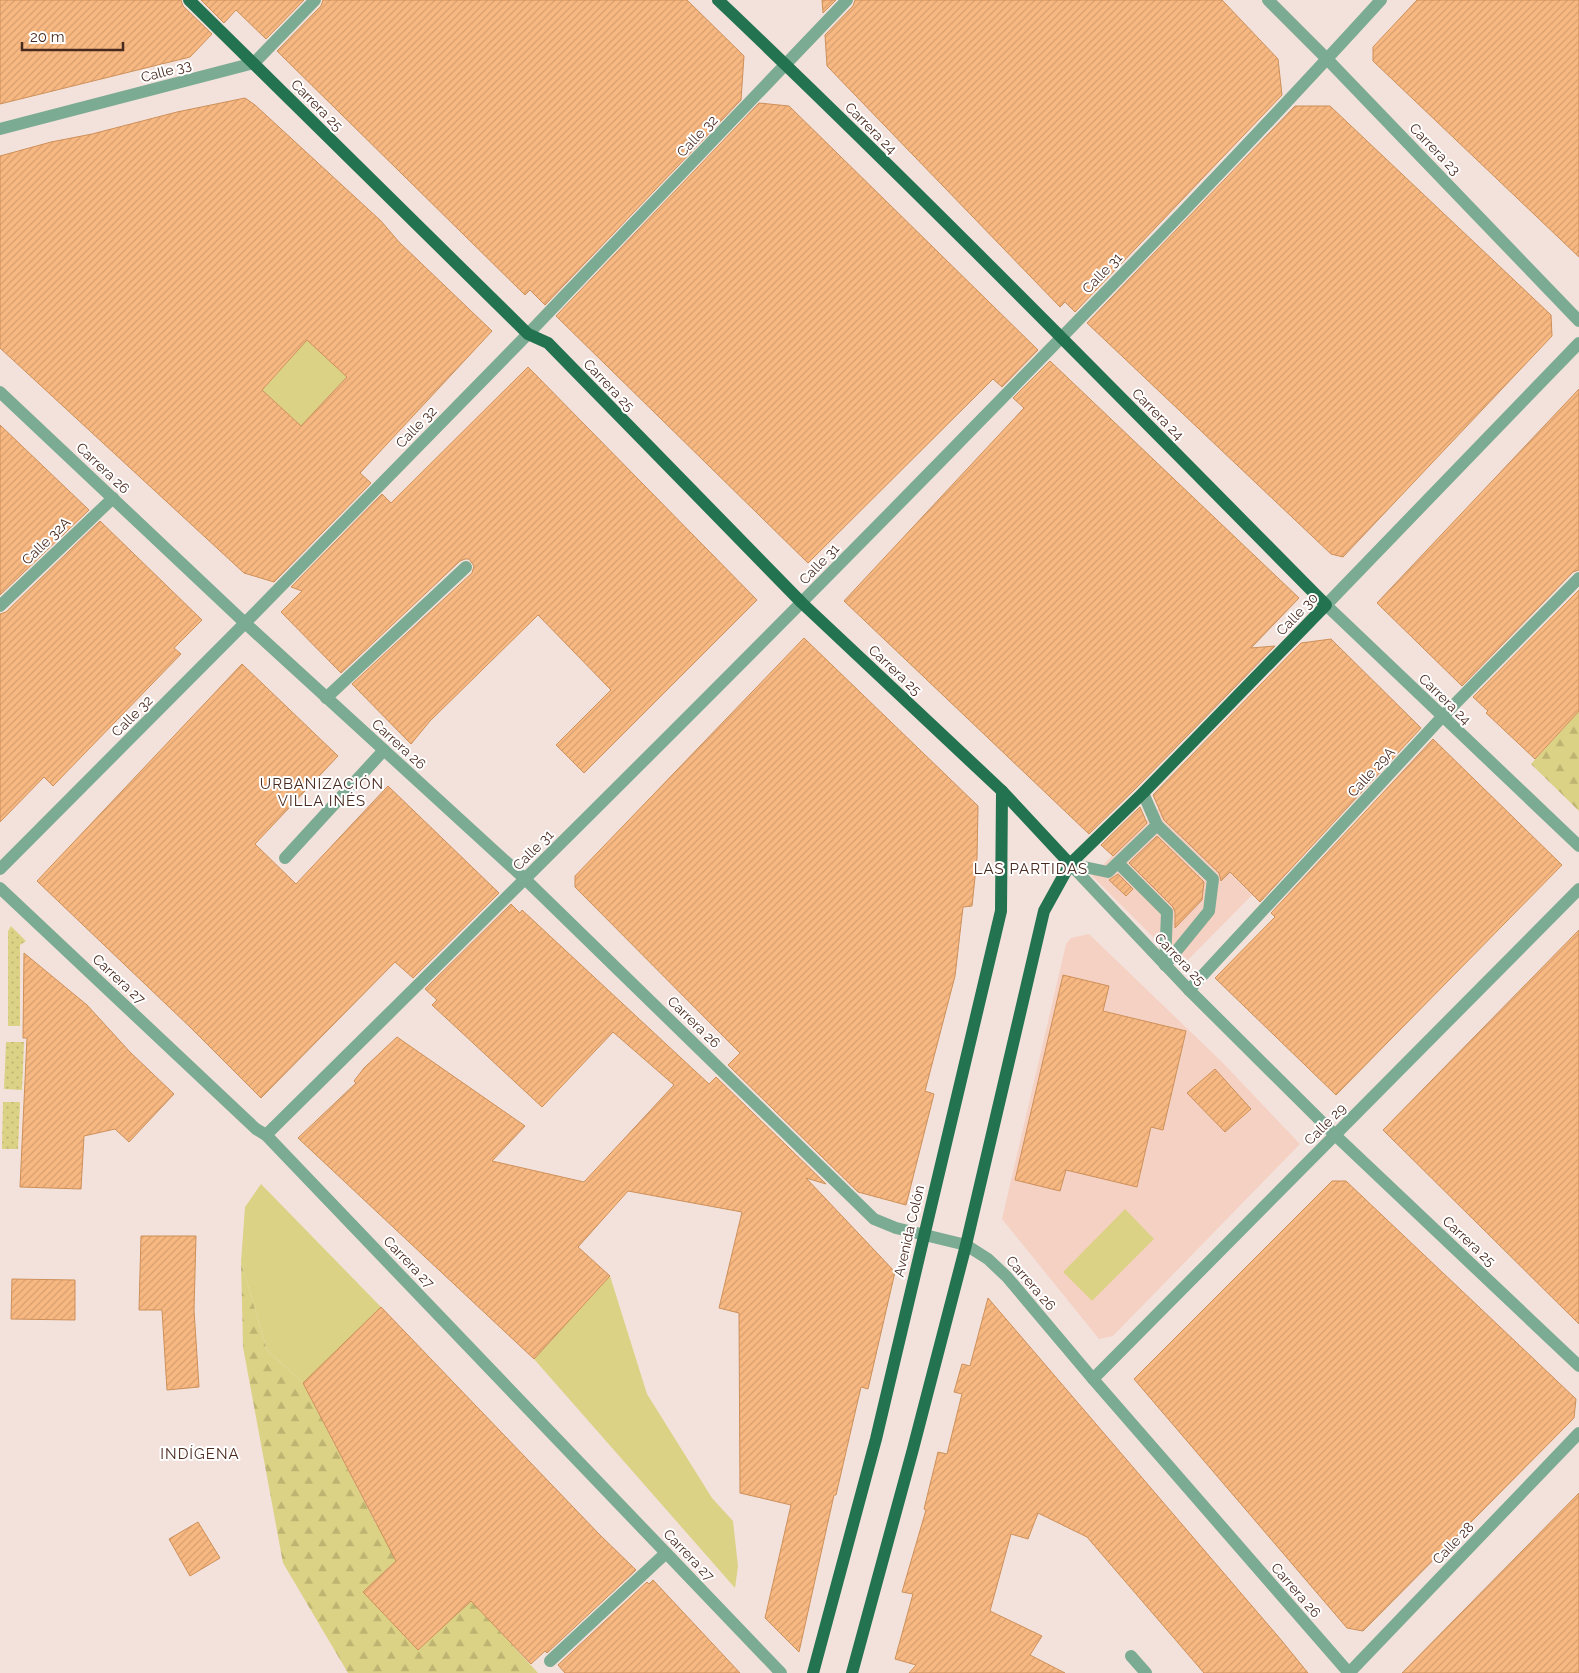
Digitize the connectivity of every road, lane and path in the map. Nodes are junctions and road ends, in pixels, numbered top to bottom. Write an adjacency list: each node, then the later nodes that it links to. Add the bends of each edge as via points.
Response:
1 (189, 0): 8 (main road, Carrera 25)
2 (315, 0): 8 (street)
3 (718, 0): 9 (main road, Carrera 24)
4 (847, 0): 9 (street, Calle 32)
5 (1268, 0): 7 (street, Carrera 23)
6 (1381, 0): 7 (street, Calle 31)
7 (1328, 59): 11 (street, Carrera 23); 13 (street, Calle 31)
8 (254, 63): 10 (street, Calle 33); 12 (main road, Carrera 25)
9 (785, 64): 12 (street, Calle 32); 13 (main road, Carrera 24)
10 (0, 129)
11 (1579, 321)
12 (528, 334): 19 (main road, Carrera 25, via 548,343); 22 (street, Calle 32)
13 (1061, 338): 19 (street, Calle 31); 20 (main road, Carrera 24)
14 (1579, 343): 20 (street, Calle 30)
15 (0, 392): 16 (street, Carrera 26)
16 (113, 498): 21 (street, Calle 32A); 22 (street, Carrera 26)
17 (466, 566): 23 (street)
18 (1578, 582): 24 (street, Calle 29A)
19 (802, 603): 26 (main road, Carrera 25); 34 (street, Calle 31)
20 (1326, 605): 24 (street, Carrera 24); 27 (main road, Calle 30)
21 (0, 606)
22 (245, 623): 23 (street, Carrera 26); 33 (street, Calle 32)
23 (326, 698): 25 (street, Carrera 26)
24 (1442, 717): 29 (street, Carrera 24); 38 (street, Calle 29A)
25 (384, 750): 30 (street); 34 (street, Carrera 26)
26 (1002, 791): 32 (main road, Carrera 25); 41 (main road, Avenida Colón, via 1001,911)
27 (1143, 793): 28 (street); 32 (main road, Calle 30)
28 (1157, 825): 31 (street); 37 (street, via 1212,879 1209,911)
29 (1579, 846)
30 (285, 858)
31 (1118, 863): 32 (street, via 1108,872); 37 (street, via 1167,912)
32 (1070, 864): 37 (street, Carrera 25); 42 (main road, Calle 30, via 1044,912)
33 (0, 869)
34 (525, 879): 39 (street, Calle 31); 41 (street, Carrera 26, via 874,1220)
35 (0, 888): 39 (street, Carrera 27, via 256,1129)
36 (1579, 889): 40 (street, Calle 29)
37 (1165, 965): 38 (street, Carrera 25)
38 (1189, 990): 40 (street, Carrera 25)
39 (266, 1134): 46 (street, Carrera 27)
40 (1335, 1135): 43 (street, Carrera 25); 44 (street, Calle 29)
41 (924, 1234): 42 (street, Carrera 26); 50 (main road, Avenida Colón, via 876,1439)
42 (966, 1246): 44 (street, Carrera 26, via 988,1259 1007,1277); 51 (main road)
43 (1579, 1366)
44 (1093, 1379): 53 (street, Carrera 26)
45 (1579, 1433): 53 (street, Calle 28)
46 (666, 1554): 48 (street); 49 (street, Carrera 27)
47 (1131, 1656): 52 (street)
48 (550, 1661)
49 (781, 1673)
50 (813, 1673)
51 (852, 1673)
52 (1146, 1673)
53 (1348, 1673)

